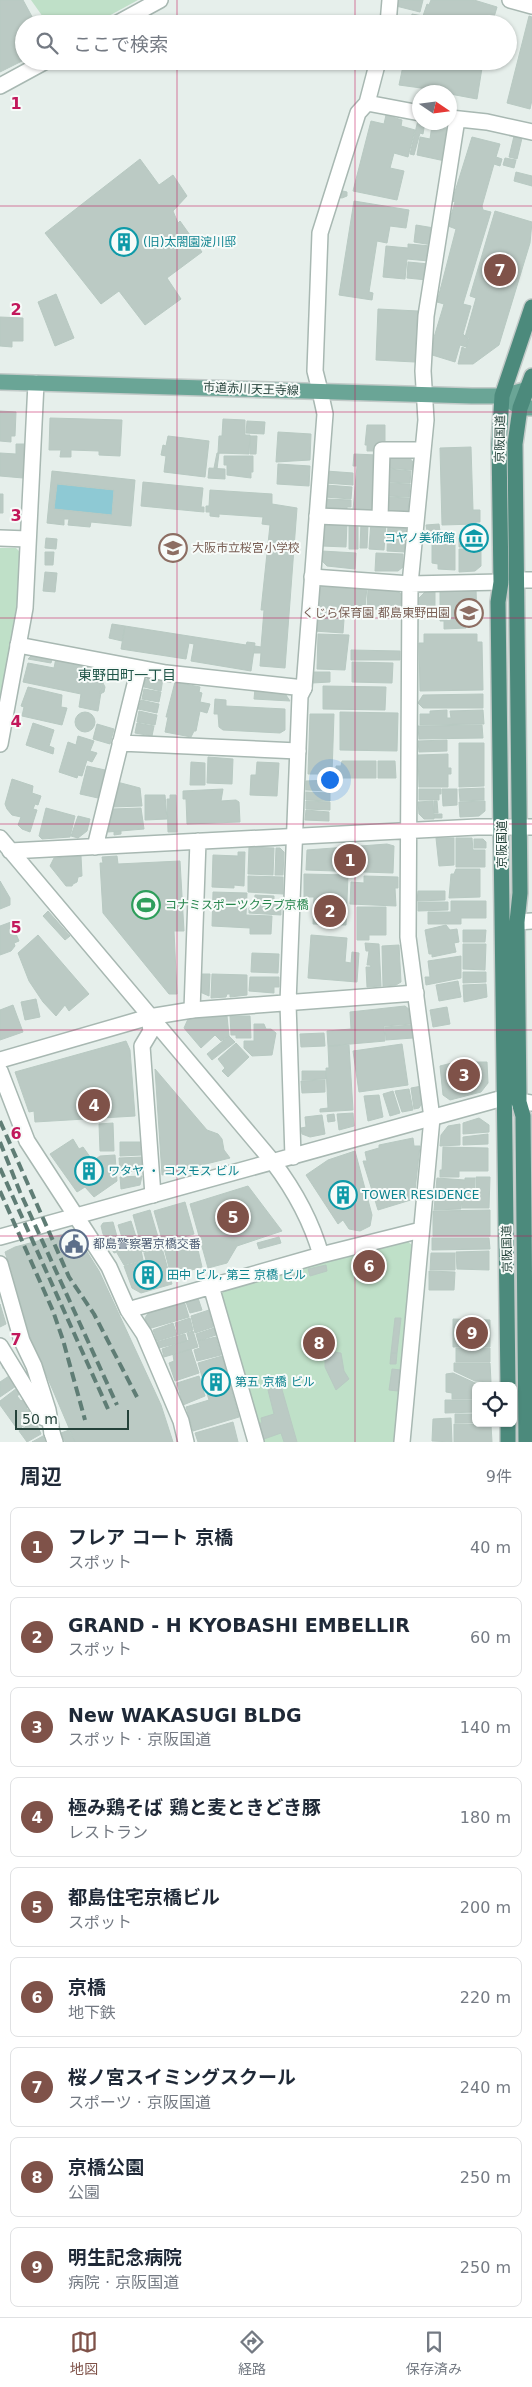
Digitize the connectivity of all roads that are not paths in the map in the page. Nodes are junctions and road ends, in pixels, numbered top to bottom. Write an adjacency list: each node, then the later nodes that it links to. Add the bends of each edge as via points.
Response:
1 (160, 0): 5 (street)
2 (390, 0): 6 (street)
3 (510, 0): 4 (street)
4 (532, 6)
5 (132, 15)
6 (389, 15)
7 (29, 70): 9 (street)
8 (376, 70): 10 (street)
9 (0, 86)
10 (367, 104): 11 (street); 19 (street, via 358,113 320,233 315,372)
11 (412, 111)
12 (457, 118): 14 (street)
13 (451, 130): 20 (street, via 426,316)
14 (532, 132)
15 (532, 308): 21 (highway, 京阪国道)
16 (0, 382): 17 (main road, 市道赤川天王寺線)
17 (36, 383): 19 (main road, 市道赤川天王寺線); 28 (street)
18 (530, 384): 21 (main road, 市道赤川天王寺線); 22 (highway, 京阪国道)
19 (320, 391): 20 (main road, 市道赤川天王寺線); 24 (street, via 325,414)
20 (425, 394): 21 (main road, 市道赤川天王寺線); 23 (street)
21 (502, 396): 22 (main road); 31 (highway, 京阪国道, via 499,444)
22 (526, 408): 30 (highway, 京阪国道, via 515,444)
23 (423, 450): 25 (street, via 382,450); 26 (street)
24 (317, 516): 25 (street); 29 (street)
25 (380, 517): 26 (street)
26 (416, 520): 32 (street)
27 (0, 538): 28 (street)
28 (28, 539): 33 (street, via 25,608)
29 (312, 577): 32 (street); 35 (street)
30 (524, 580): 40 (highway, 京阪国道)
31 (501, 582): 32 (street); 39 (highway, 京阪国道, via 498,602)
32 (410, 584): 41 (street)
33 (18, 644): 34 (street); 37 (street)
34 (139, 668): 35 (street); 36 (street)
35 (304, 688): 38 (street, via 300,696)
36 (120, 743): 38 (street); 45 (street)
37 (0, 744)
38 (298, 751): 42 (street)
39 (501, 826): 40 (street); 41 (street); 53 (highway, 京阪国道)
40 (525, 826): 46 (highway, 京阪国道, via 520,892)
41 (409, 830): 42 (street); 47 (street, via 408,936)
42 (294, 836): 43 (street); 48 (street)
43 (198, 841): 45 (street); 49 (street)
44 (3, 843): 45 (street); 50 (street)
45 (95, 847)
46 (525, 922): 54 (highway, 京阪国道)
47 (416, 993): 48 (street); 55 (street)
48 (288, 1003): 49 (street); 56 (street)
49 (192, 1010): 50 (street)
50 (149, 1016): 51 (street); 57 (street); 58 (street, via 151,1032 142,1046)
51 (0, 1060)
52 (0, 1071): 59 (street, via 27,1141)
53 (503, 1098): 54 (street); 55 (street); 67 (highway, 京阪国道)
54 (525, 1102): 74 (highway, 京阪国道)
55 (432, 1118): 56 (street); 60 (street)
56 (294, 1157): 57 (street)
57 (273, 1162): 58 (street); 62 (street, via 306,1212)
58 (153, 1195): 59 (street)
59 (76, 1216): 61 (street); 65 (street, via 109,1267)
60 (422, 1230): 62 (street); 72 (street)
61 (0, 1237)
62 (322, 1255): 64 (street)
63 (0, 1264): 69 (street, via 22,1341 48,1410)
64 (211, 1286): 65 (street); 71 (street)
65 (128, 1310): 70 (street, via 144,1334 181,1421)
66 (0, 1346): 69 (street)
67 (508, 1382)
68 (508, 1427): 73 (highway)
69 (53, 1437)
70 (186, 1442)
71 (256, 1442)
72 (402, 1442)
73 (508, 1442)
74 (526, 1442)

